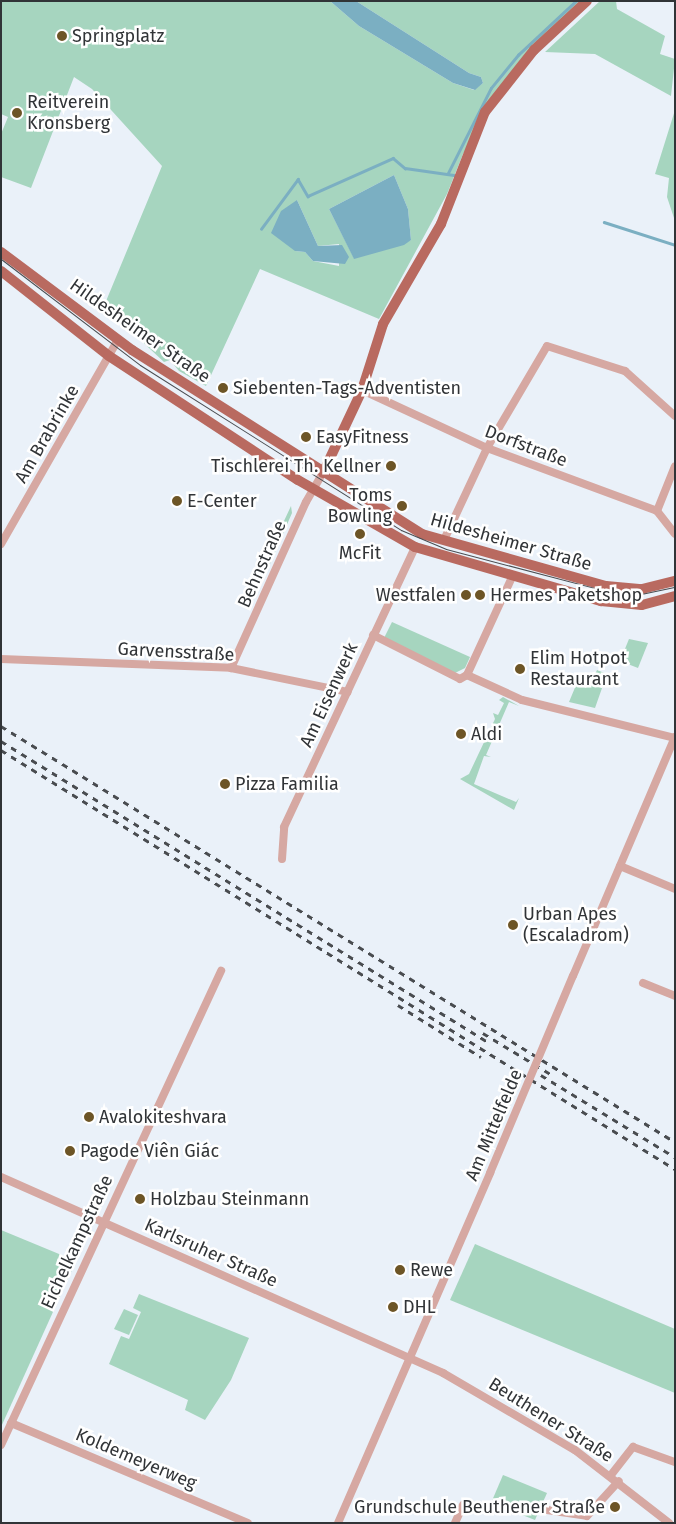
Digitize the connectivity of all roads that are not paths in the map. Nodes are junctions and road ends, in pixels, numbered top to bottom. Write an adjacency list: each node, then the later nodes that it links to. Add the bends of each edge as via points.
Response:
1 (588, 1): 6 (main road, via 534,50 486,112 441,224 380,331)
2 (1, 252): 4 (main road, Hildesheimer Straße)
3 (1, 271): 5 (main road, Hildesheimer Straße)
4 (118, 340): 5 (street, Am Brabrinke); 10 (main road, Hildesheimer Straße)
5 (109, 356): 11 (main road, Hildesheimer Straße); 15 (street, Am Brabrinke)
6 (362, 390): 8 (street, Dorfstraße); 10 (main road)
7 (675, 416): 8 (street, via 625,371 547,346)
8 (487, 448): 12 (street, Dorfstraße); 14 (street)
9 (675, 466): 12 (street)
10 (324, 473): 11 (street, Behnstraße); 14 (main road, Hildesheimer Straße, via 422,534)
11 (313, 490): 16 (main road, Hildesheimer Straße); 22 (street, Behnstraße)
12 (657, 511): 13 (street)
13 (675, 534)
14 (444, 540): 18 (main road, Hildesheimer Straße, via 606,586 642,589)
15 (1, 544)
16 (415, 547): 17 (main road, Hildesheimer Straße); 20 (street, Am Eisenwerk)
17 (513, 575): 19 (main road, Hildesheimer Straße, via 629,605); 23 (street)
18 (675, 581)
19 (675, 596)
20 (374, 635): 23 (street, via 460,679); 24 (street, Am Eisenwerk)
21 (1, 659): 22 (street, Garvensstraße)
22 (230, 668): 24 (street, Garvensstraße)
23 (468, 675): 25 (street, via 522,700)
24 (348, 692): 26 (street, Am Eisenwerk, via 284,827)
25 (675, 738): 27 (street, Am Mittelfelde)
26 (282, 859)
27 (620, 866): 28 (street); 34 (street, Am Mittelfelde, bridge)
28 (675, 888)
29 (221, 971): 33 (street, Eichelkampstraße)
30 (642, 983): 31 (street)
31 (675, 996)
32 (1, 1177): 33 (street, Karlsruher Straße)
33 (103, 1221): 34 (street, Karlsruher Straße); 35 (street, Eichelkampstraße)
34 (409, 1356): 38 (street, Beuthener Straße, via 527,1420); 43 (street, Am Mittelfelde)
35 (11, 1423): 36 (street, Eichelkampstraße); 42 (street, Koldemeyerweg)
36 (1, 1445)
37 (675, 1462): 38 (street, via 633,1446)
38 (611, 1475): 39 (street, Beuthener Straße)
39 (619, 1481): 41 (street, via 587,1516); 45 (street, Beuthener Straße)
40 (463, 1505): 44 (street)
41 (547, 1510)
42 (248, 1523)
43 (338, 1523)
44 (455, 1523)
45 (668, 1523)

